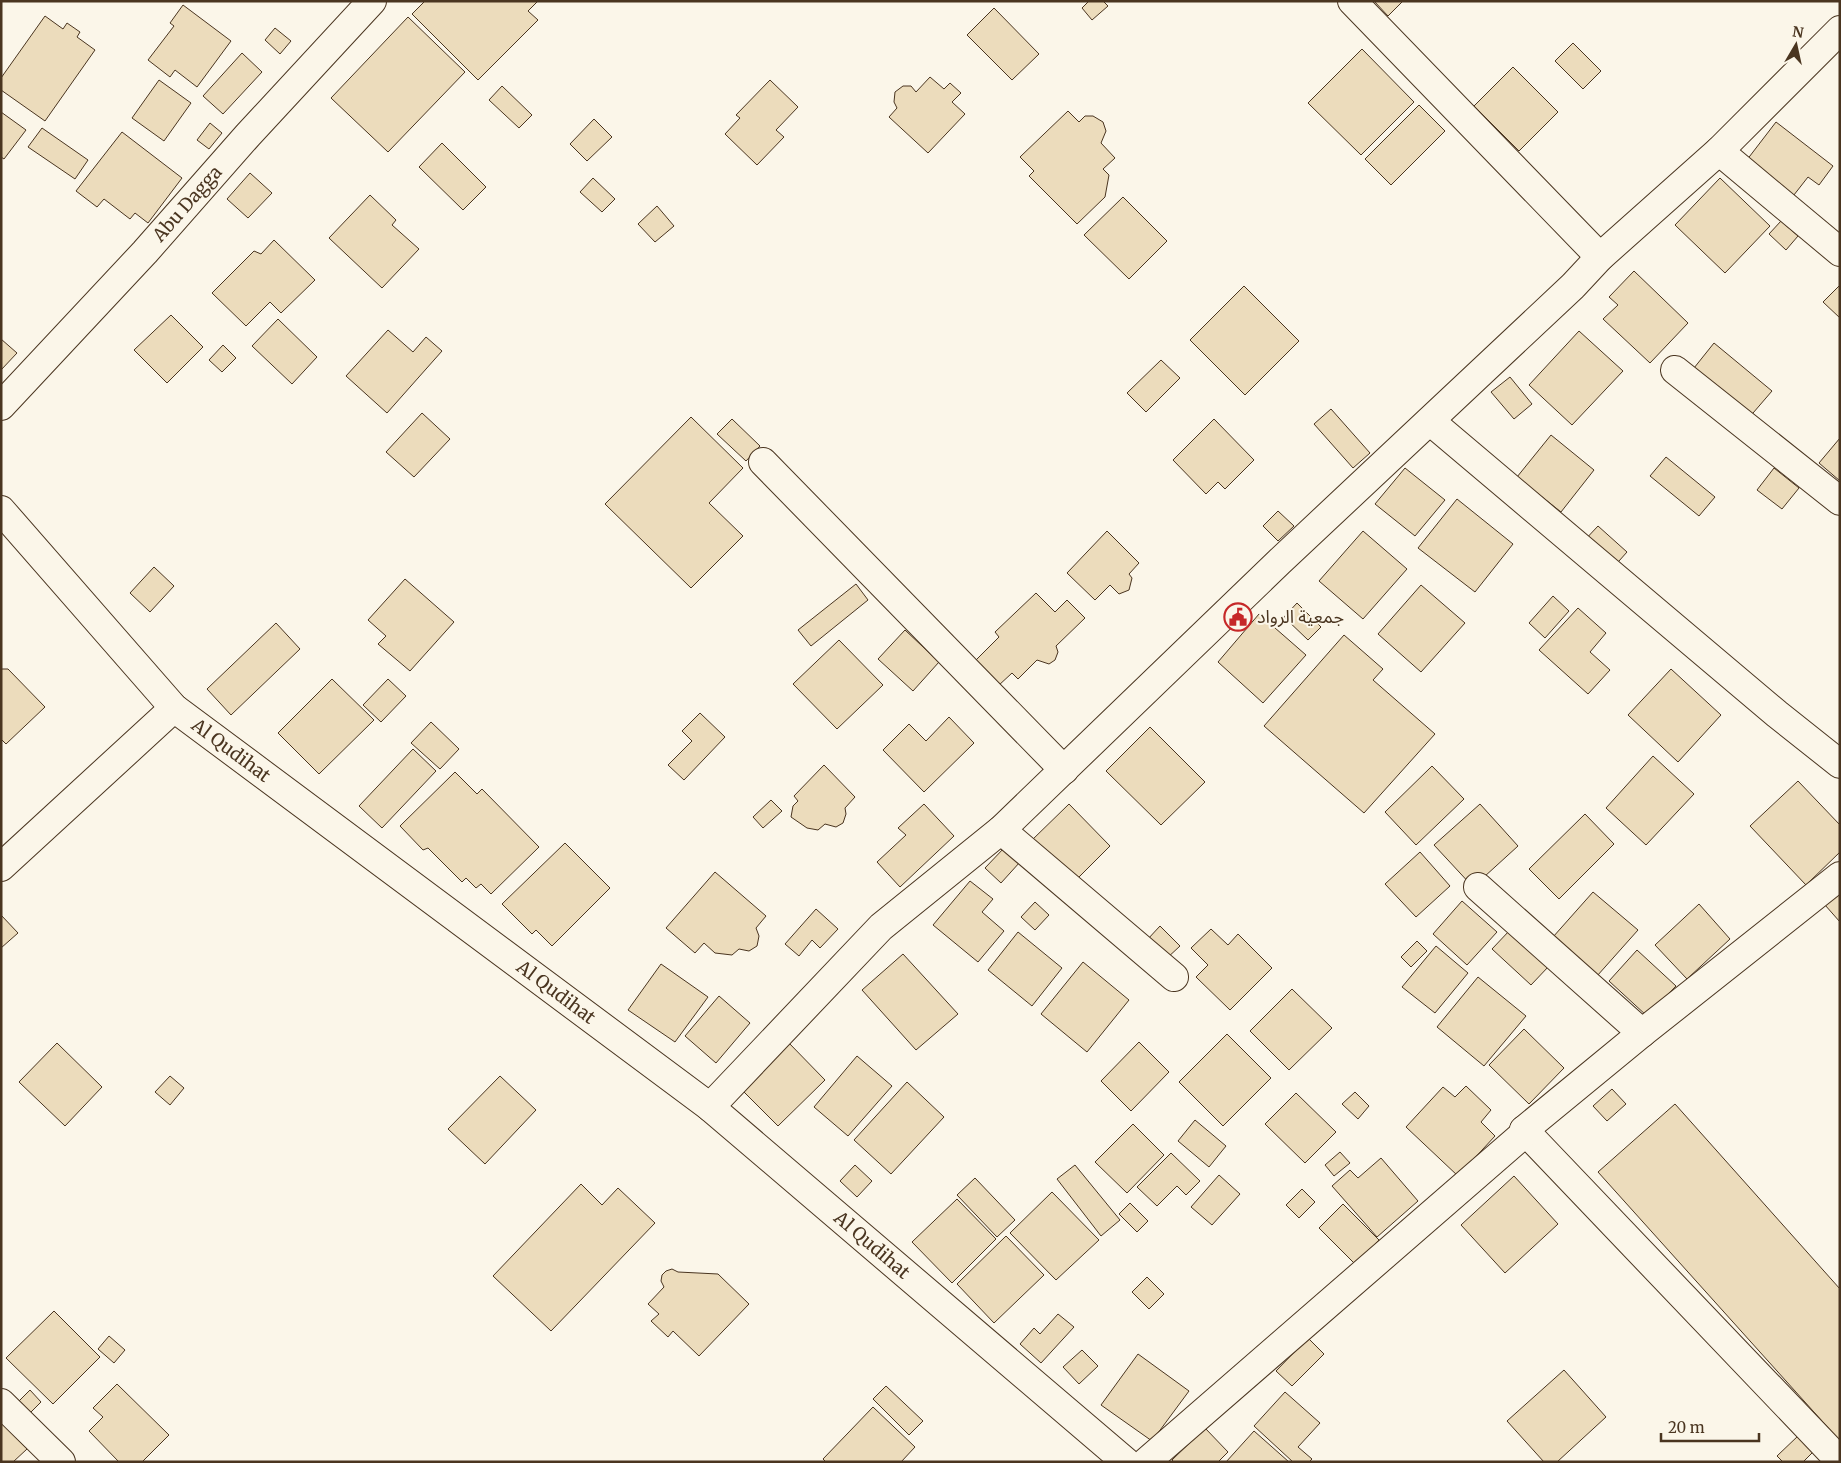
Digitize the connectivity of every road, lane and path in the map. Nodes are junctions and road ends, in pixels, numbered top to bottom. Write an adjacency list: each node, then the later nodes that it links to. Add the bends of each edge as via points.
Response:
1 (1352, 1): 6 (street)
2 (371, 2): 8 (street, Abu Dagga)
3 (1840, 30): 4 (street)
4 (1719, 151): 5 (street); 6 (street)
5 (1840, 252)
6 (1600, 257): 9 (street)
7 (1675, 370): 11 (street)
8 (1, 406)
9 (1430, 421): 14 (street); 15 (street)
10 (763, 462): 15 (street)
11 (1840, 501)
12 (1, 510): 13 (street, Al Qudihat)
13 (174, 708): 17 (street); 22 (street, Al Qudihat)
14 (1840, 764)
15 (1064, 770): 16 (street)
16 (1001, 830): 20 (street); 22 (street, via 881,927)
17 (1, 867)
18 (1840, 876): 21 (street)
19 (1478, 887): 21 (street)
20 (1174, 977)
21 (1642, 1033): 23 (street)
22 (710, 1107): 27 (street, Al Qudihat)
23 (1524, 1130): 25 (street); 28 (street, via 1526,1132)
24 (1, 1403): 26 (street)
25 (1840, 1461)
26 (60, 1462)
27 (1126, 1462)
28 (1146, 1462)

